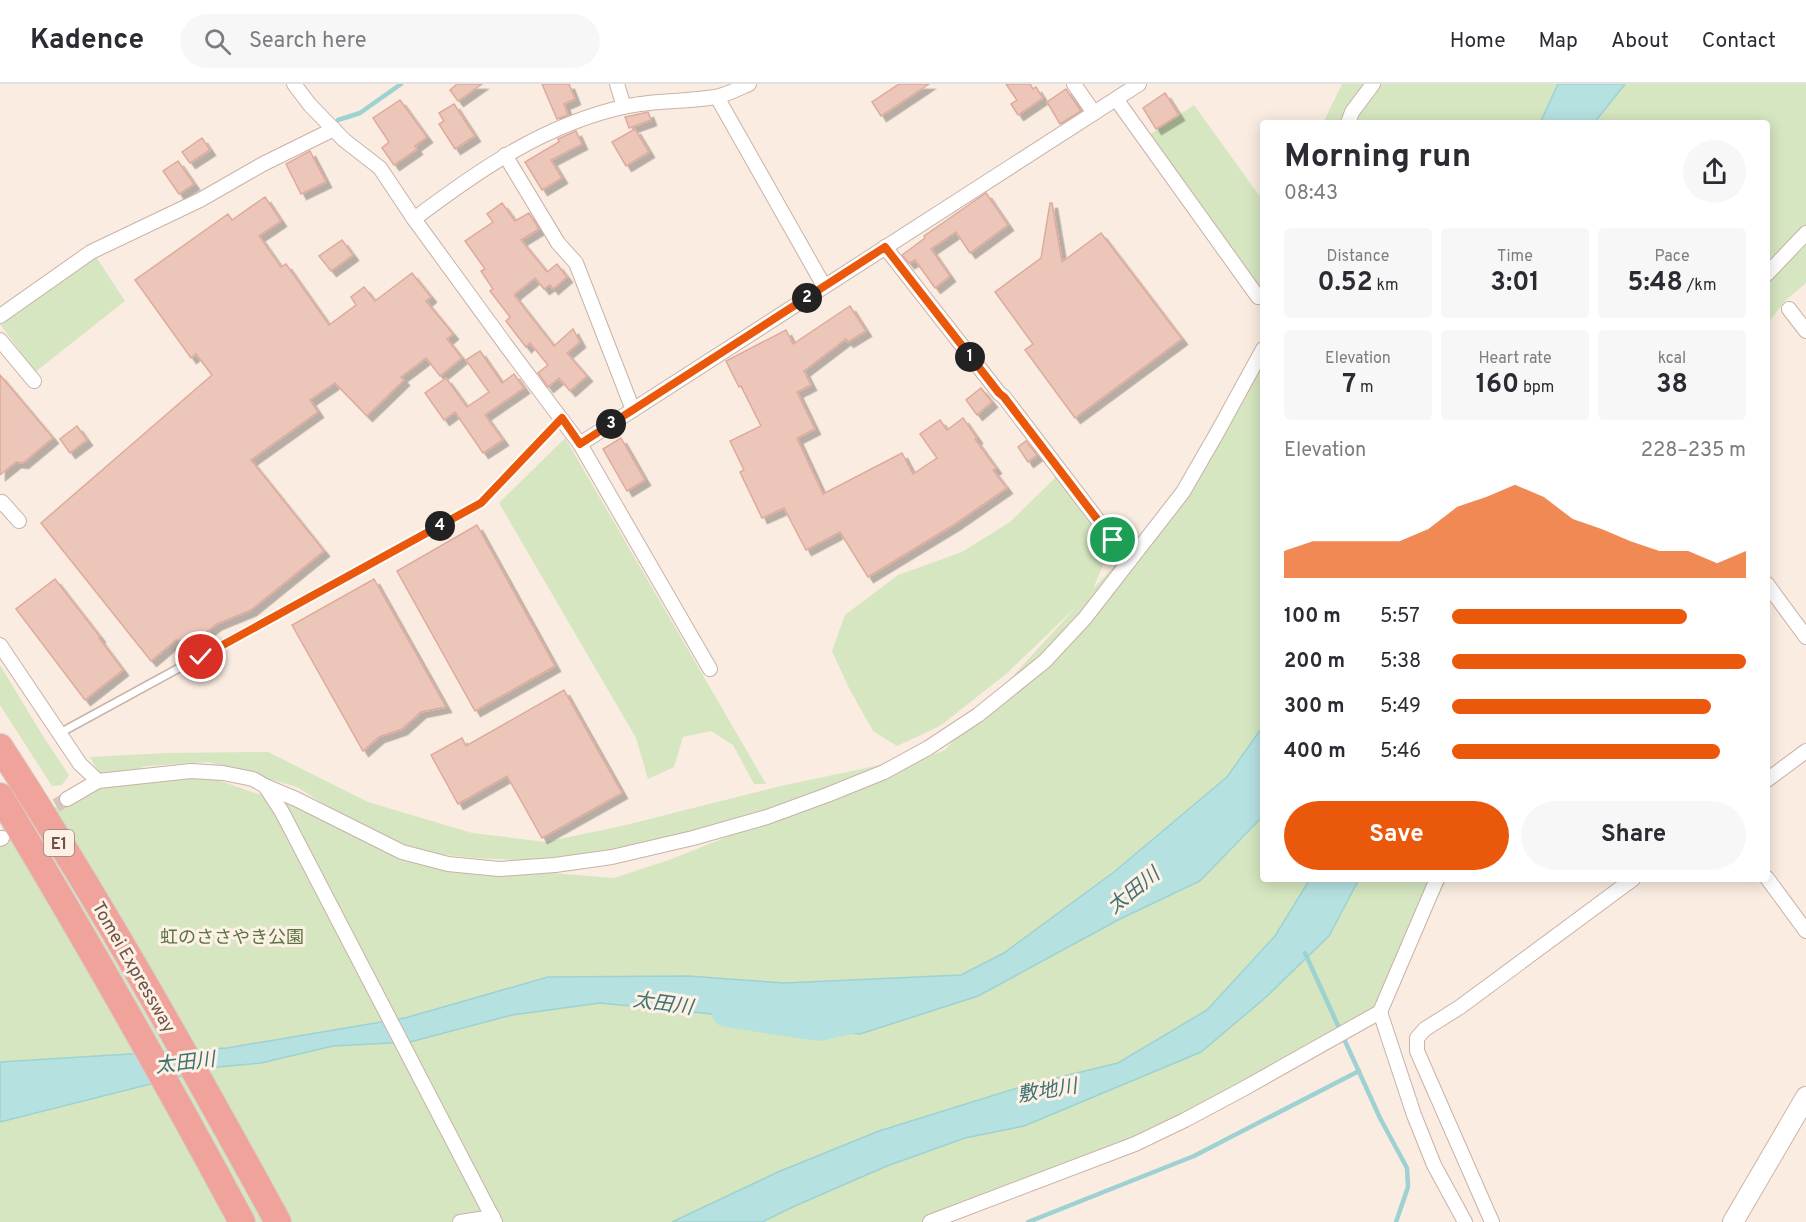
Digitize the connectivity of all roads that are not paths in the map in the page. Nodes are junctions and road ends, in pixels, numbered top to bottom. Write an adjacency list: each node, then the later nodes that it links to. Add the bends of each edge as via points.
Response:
1 (294, 84): 12 (street)
2 (617, 84): 9 (street)
3 (750, 84): 7 (street)
4 (1074, 84): 10 (street)
5 (1139, 84): 8 (street)
6 (1373, 84): 11 (street)
7 (717, 97): 9 (street); 18 (street)
8 (1116, 99): 10 (street); 19 (street)
9 (624, 107): 13 (street, via 548,132)
10 (1094, 113): 16 (street)
11 (1349, 120)
12 (334, 129): 14 (street, via 380,168); 21 (street, via 92,252)
13 (505, 155): 14 (street); 26 (street, via 558,243 576,263)
14 (414, 219): 27 (street)
15 (1806, 233): 17 (street)
16 (885, 247): 18 (street); 31 (street)
17 (1770, 271)
18 (824, 286): 26 (street)
19 (1258, 297)
20 (1790, 309): 22 (street)
21 (0, 316)
22 (1806, 331)
23 (0, 340): 25 (street)
24 (1260, 354): 41 (street, via 1183,492 1085,618 1045,661 978,715 884,772 777,814 693,838 612,857 499,869 448,864 402,852)
25 (34, 381)
26 (633, 410): 28 (street)
27 (562, 418): 28 (street); 36 (lane, via 481,503)
28 (580, 444): 35 (street)
29 (0, 504): 30 (street)
30 (19, 521)
31 (1113, 540)
32 (1770, 588): 33 (street)
33 (1806, 638)
34 (0, 645): 36 (street)
35 (710, 669)
36 (60, 733): 40 (street, via 80,764)
37 (0, 747): 52 (highway, Tomei Expressway / E1, via 118,938)
38 (1806, 751): 39 (street)
39 (1770, 778)
40 (98, 781): 41 (street, via 192,771 253,778); 43 (street)
41 (265, 786): 50 (street)
42 (0, 796): 51 (highway, Tomei Expressway / E1, via 180,1105)
43 (67, 798)
44 (1436, 882): 48 (street)
45 (1629, 882): 56 (street, via 1417,1038 1417,1051)
46 (1770, 882): 47 (street)
47 (1806, 931)
48 (1380, 1012): 54 (street, via 1135,1144); 55 (street, via 1413,1115)
49 (1806, 1097): 57 (street)
50 (494, 1220): 53 (street)
51 (243, 1222)
52 (278, 1222)
53 (460, 1222)
54 (930, 1222)
55 (1465, 1222)
56 (1492, 1222)
57 (1732, 1222)

